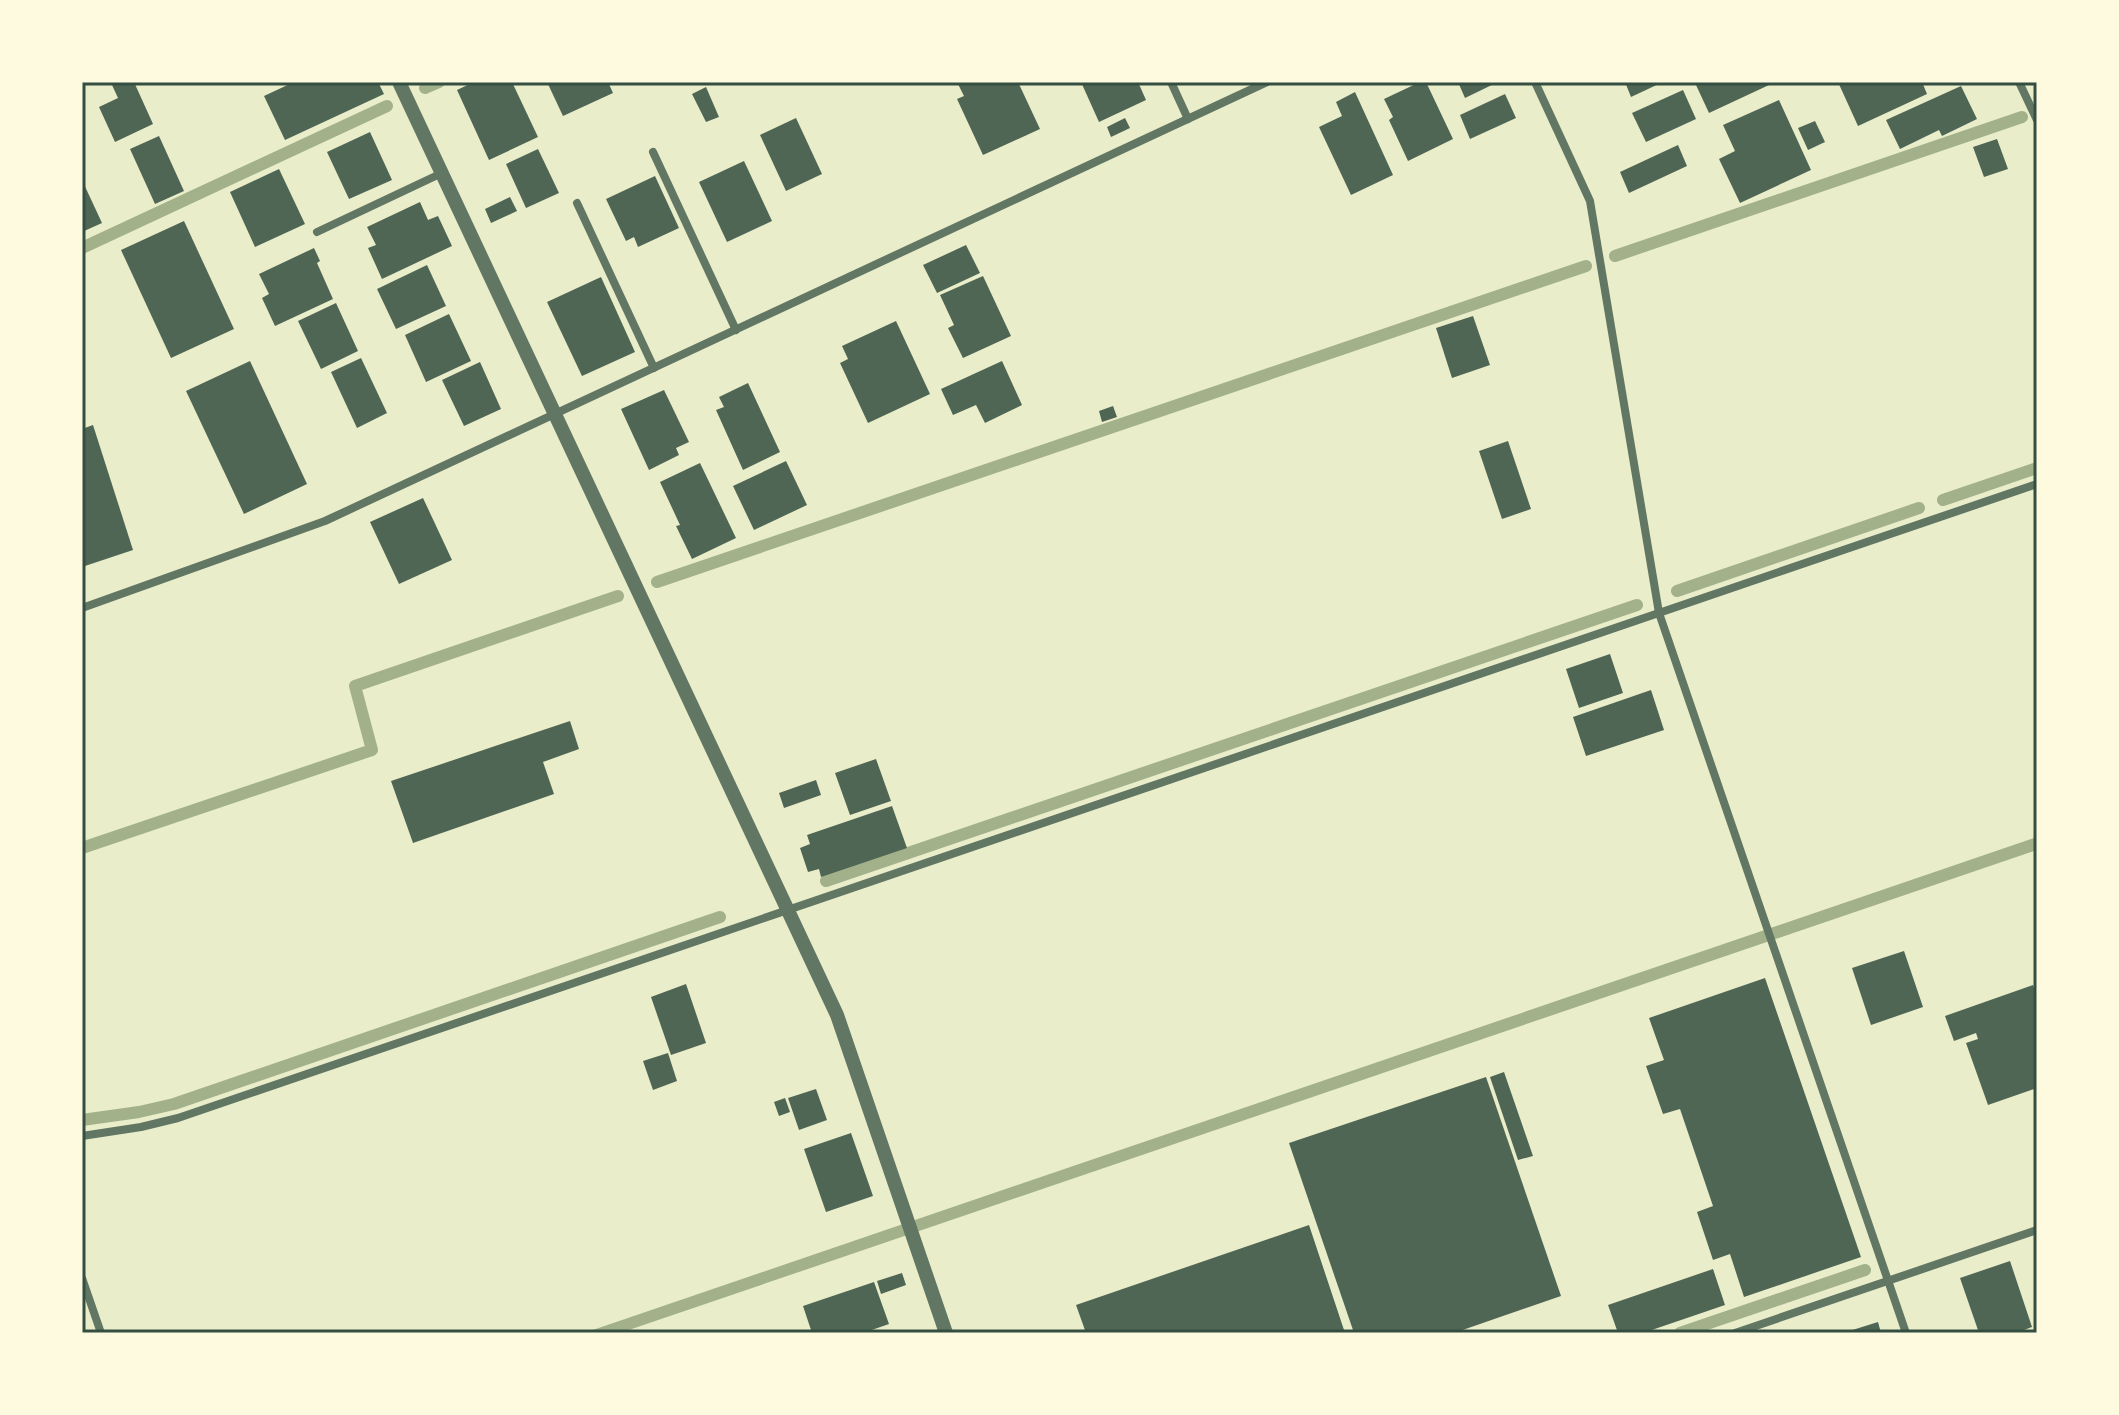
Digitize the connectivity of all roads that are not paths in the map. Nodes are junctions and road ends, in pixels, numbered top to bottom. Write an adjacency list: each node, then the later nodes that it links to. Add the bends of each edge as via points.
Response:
1 (399, 82): 9 (street)
2 (1171, 82): 6 (street)
3 (1267, 82): 6 (street)
4 (1535, 82): 17 (street, via 1590,201)
5 (2019, 82): 7 (street)
6 (1188, 119): 12 (street)
7 (2037, 120)
8 (653, 152): 12 (street)
9 (442, 173): 11 (street); 14 (street)
10 (577, 203): 13 (street)
11 (317, 232)
12 (736, 330): 13 (street)
13 (654, 368): 14 (street)
14 (555, 414): 16 (street, via 325,521); 18 (street)
15 (2037, 484): 17 (street)
16 (82, 608)
17 (1659, 613): 18 (street); 22 (street)
18 (788, 910): 19 (street, via 178,1118); 24 (street, via 837,1015)
19 (82, 1136)
20 (2037, 1230): 22 (street)
21 (82, 1278): 23 (street)
22 (1888, 1281): 25 (street); 26 (street)
23 (101, 1333)
24 (946, 1333)
25 (1735, 1333)
26 (1906, 1333)

